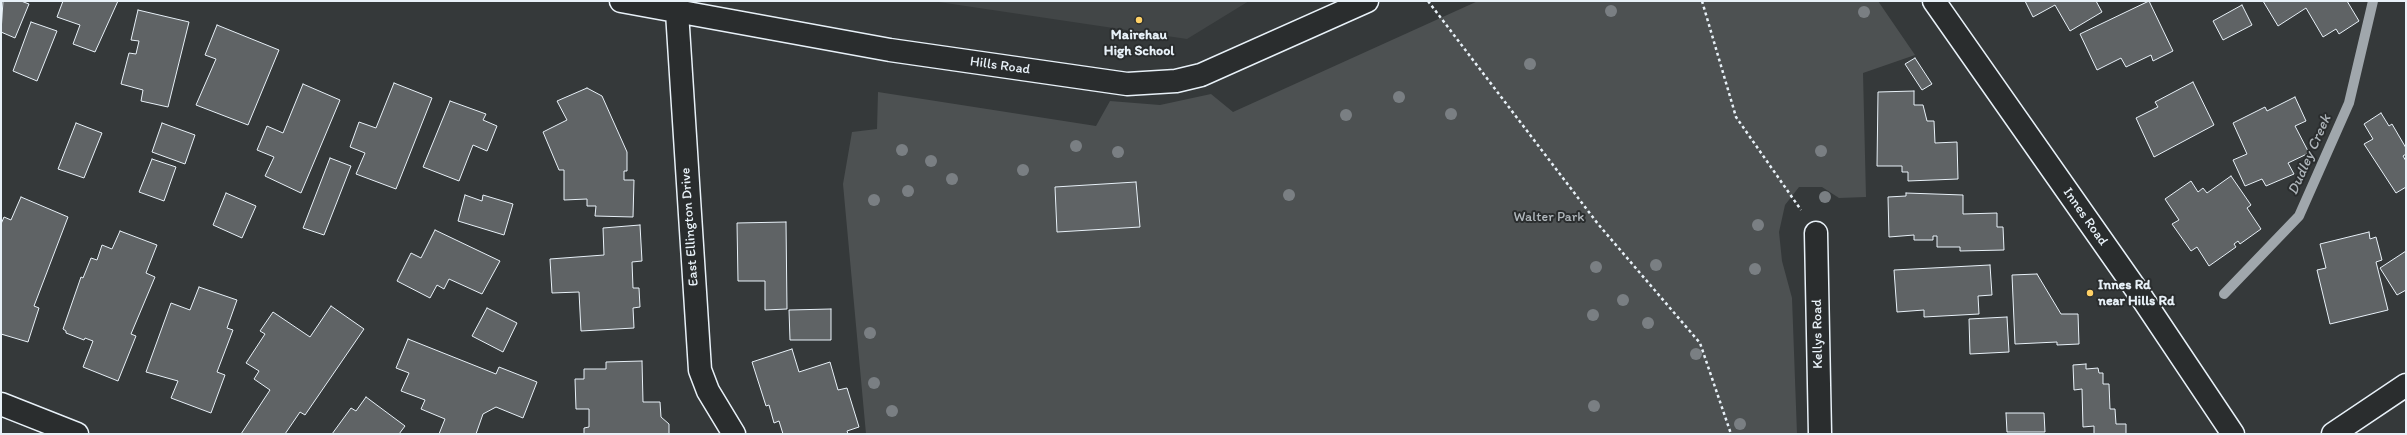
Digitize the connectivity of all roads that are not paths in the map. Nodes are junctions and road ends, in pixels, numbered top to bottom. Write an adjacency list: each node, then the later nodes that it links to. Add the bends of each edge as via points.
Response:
1 (621, 1): 4 (street, Hills Road)
2 (1367, 1): 4 (street, Hills Road, via 1201,75 1176,81 1127,84 890,50)
3 (1934, 1): 11 (street, Innes Road, via 2138,292)
4 (677, 12): 9 (street, East Ellington Drive, via 700,370 708,391)
5 (1816, 233): 10 (street, Kellys Road)
6 (2406, 385): 12 (street)
7 (1, 404): 8 (street)
8 (77, 434)
9 (734, 434)
10 (1820, 434)
11 (2233, 434)
12 (2333, 434)

